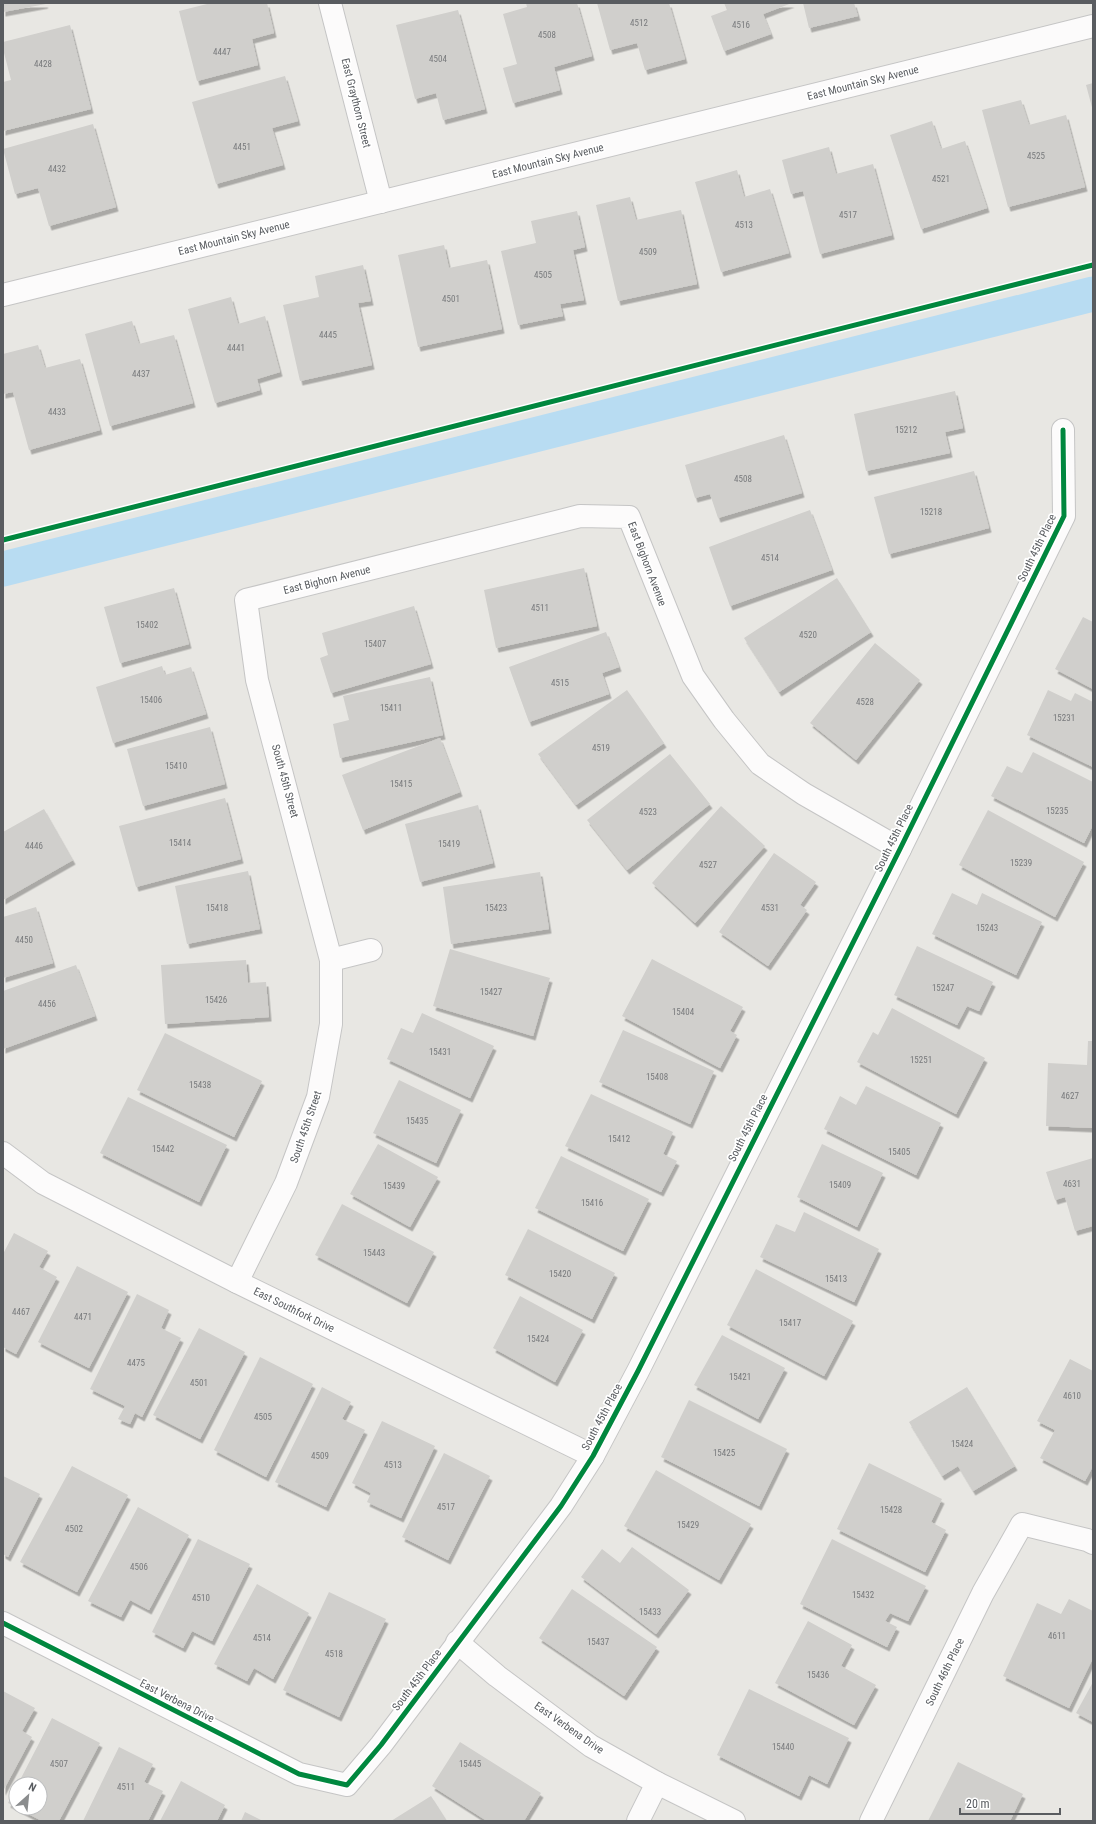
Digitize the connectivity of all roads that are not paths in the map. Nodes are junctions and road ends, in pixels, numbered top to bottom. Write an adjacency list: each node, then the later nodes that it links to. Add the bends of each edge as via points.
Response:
1 (330, 3): 3 (street, East Graythorn Street)
2 (1093, 26): 3 (street, East Mountain Sky Avenue)
3 (381, 202): 4 (street, East Mountain Sky Avenue)
4 (3, 295)
5 (1063, 430): 7 (street, South 45th Place, via 1064,516)
6 (246, 600): 7 (street, East Bighorn Avenue, via 580,516 629,517 693,676 737,736 760,764 804,794); 9 (street, South 45th Street, via 257,680)
7 (900, 849): 12 (street, South 45th Place)
8 (371, 950): 9 (street)
9 (331, 960): 11 (street, South 45th Street, via 331,1024 318,1097 286,1183)
10 (3, 1153): 11 (street, East Southfork Drive, via 43,1183)
11 (236, 1282): 12 (street, East Southfork Drive)
12 (592, 1456): 15 (street, South 45th Place, via 561,1506)
13 (1093, 1543): 20 (street, South 46th Place, via 1022,1524 983,1594)
14 (3, 1623): 17 (street, East Verbena Drive, via 299,1774)
15 (457, 1642): 16 (street, East Verbena Drive, via 497,1676 590,1746); 17 (street, South 45th Place, via 381,1745)
16 (657, 1783): 18 (street); 19 (street, East Verbena Drive)
17 (347, 1785)
18 (638, 1821)
19 (734, 1821)
20 (871, 1821)

